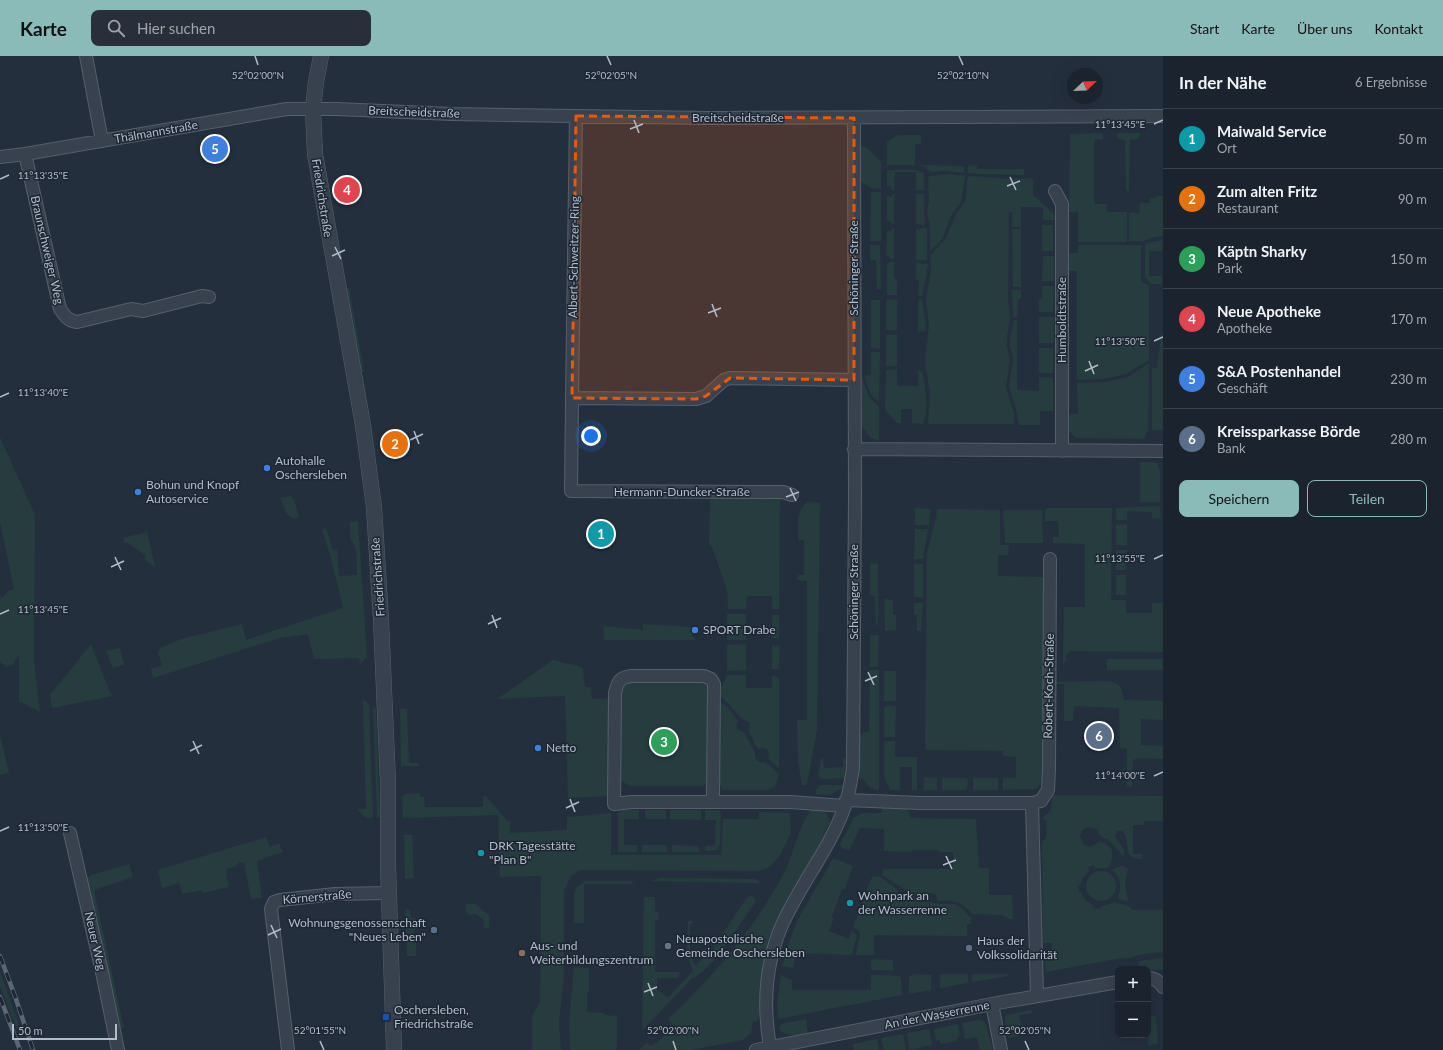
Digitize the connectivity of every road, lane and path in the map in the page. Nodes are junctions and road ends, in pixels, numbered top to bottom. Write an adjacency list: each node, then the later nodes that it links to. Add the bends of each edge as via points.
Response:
1 (86, 56): 7 (street)
2 (321, 56): 3 (street, Friedrichstraße)
3 (313, 109): 4 (street, Breitscheidstraße); 7 (street, Thälmannstraße, via 287,110); 24 (street, Friedrichstraße, via 318,174 363,425 374,507 388,782)
4 (576, 116): 6 (street, Breitscheidstraße); 13 (street, Albert-Schweitzer-Ring)
5 (1163, 116): 6 (street, Breitscheidstraße)
6 (854, 118): 12 (street, Schöninger Straße)
7 (102, 141): 8 (street, Thälmannstraße)
8 (25, 154): 9 (street, Thälmannstraße); 11 (street, Braunschweiger Weg, via 60,309 65,317 77,322 131,309 143,310 202,296)
9 (0, 157)
10 (1055, 191): 15 (street, Humboldtstraße, via 1062,204)
11 (209, 297)
12 (854, 380): 13 (street, via 730,378 706,396 696,399); 14 (street, Schöninger Straße)
13 (572, 398): 17 (street, Albert-Schweitzer-Ring)
14 (854, 449): 15 (street); 21 (street, Schöninger Straße, via 854,753)
15 (1062, 450): 16 (street)
16 (1163, 451)
17 (571, 491): 18 (street, Hermann-Duncker-Straße, via 783,492)
18 (792, 495)
19 (1050, 559): 22 (street, Robert-Koch-Straße, via 1048,790 1041,801)
20 (713, 802): 20 (street, via 614,804 615,693 617,683 622,677 704,676 711,679 714,684); 21 (street)
21 (846, 803): 22 (street); 30 (street, Schöninger Straße, via 826,846 785,919 773,953 766,988 765,1010)
22 (1032, 803): 28 (street)
23 (70, 833): 31 (street, Neuer Weg)
24 (389, 893): 32 (street, Körnerstraße, via 335,894 274,902 271,909); 33 (street, Friedrichstraße)
25 (1151, 978): 27 (street)
26 (1115, 983): 28 (street, An der Wasserrenne)
27 (1163, 987)
28 (1037, 996): 29 (street, An der Wasserrenne)
29 (992, 1004): 30 (street, An der Wasserrenne); 35 (street)
30 (770, 1047): 34 (street, An der Wasserrenne)
31 (118, 1050)
32 (288, 1050)
33 (394, 1050)
34 (756, 1050)
35 (1001, 1050)

